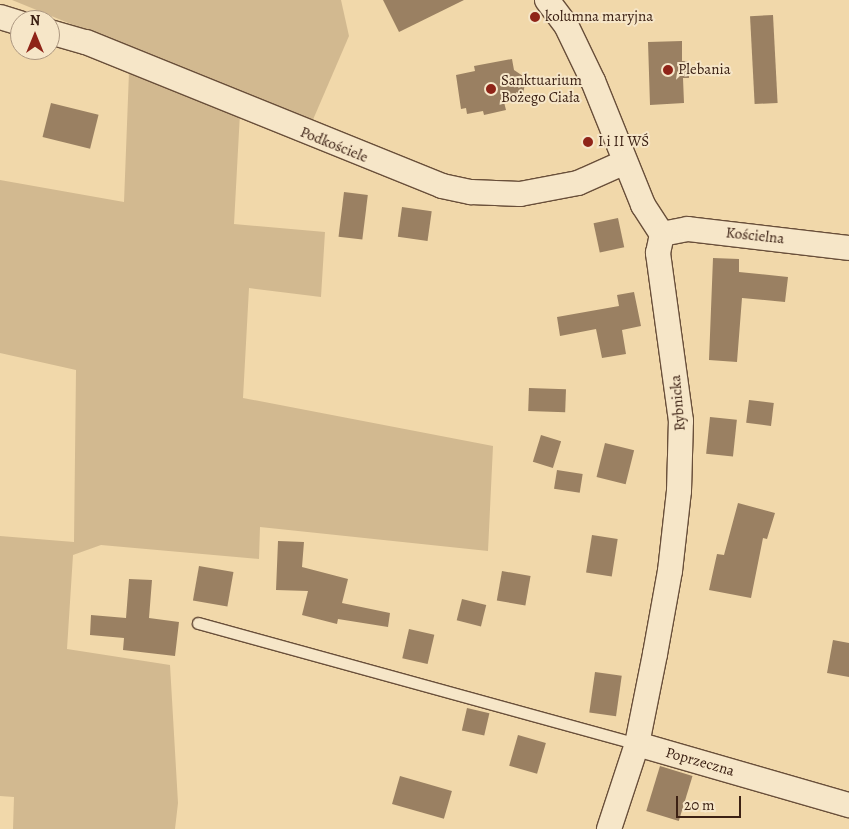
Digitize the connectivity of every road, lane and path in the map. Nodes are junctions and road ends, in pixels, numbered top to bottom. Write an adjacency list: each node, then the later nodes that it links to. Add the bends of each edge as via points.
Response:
1 (547, 0): 3 (street, via 566,25 593,81)
2 (60, 35): 3 (street, Podkościele, via 86,42 442,186 471,192 520,194 578,183)
3 (625, 162): 4 (street, via 643,205)
4 (662, 234): 5 (street, Kościelna, via 688,229); 7 (street, Rybnicka, via 658,253 681,421 679,491 670,571)
5 (849, 248)
6 (198, 623): 7 (lane)
7 (637, 744): 8 (street, Poprzeczna); 9 (street, Rybnicka)
8 (849, 805)
9 (609, 829)

